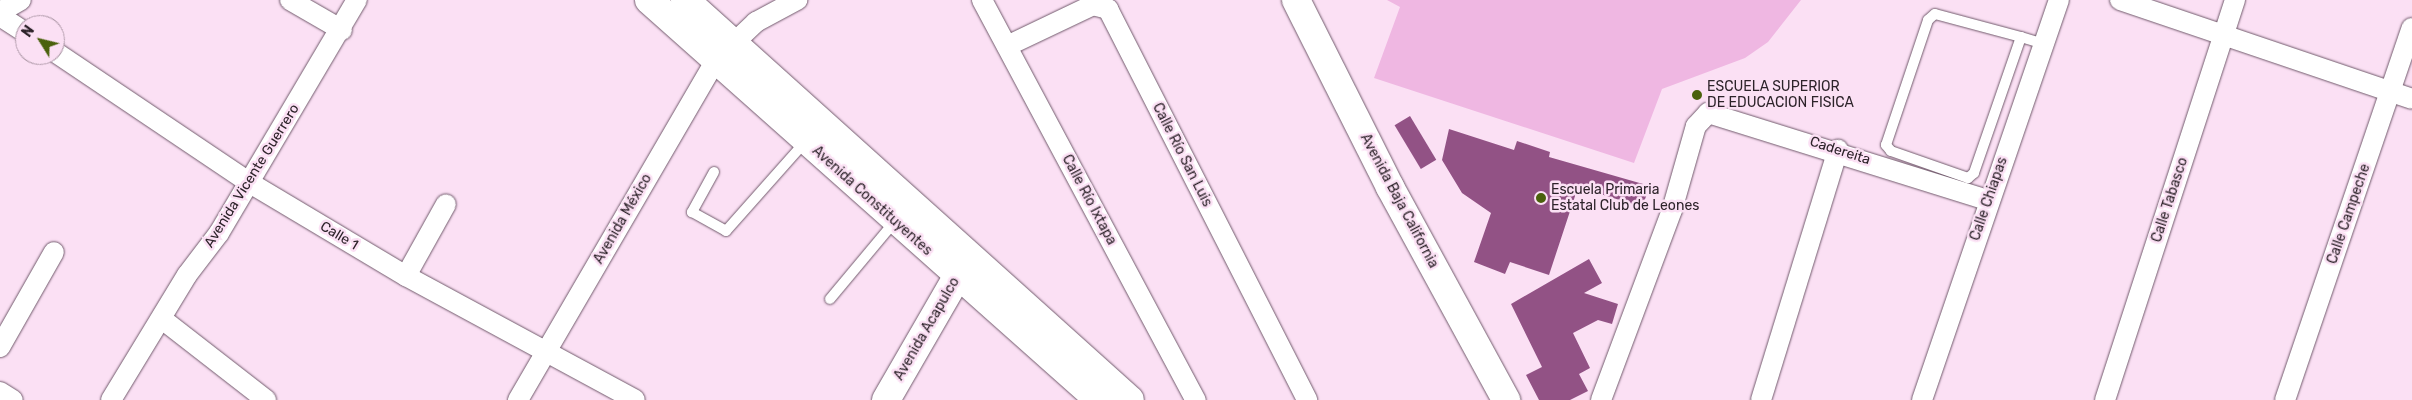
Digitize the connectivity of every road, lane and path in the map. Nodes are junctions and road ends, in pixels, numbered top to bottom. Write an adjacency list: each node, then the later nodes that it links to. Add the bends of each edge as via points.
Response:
1 (21, 0): 12 (street)
2 (290, 0): 15 (street)
3 (357, 0): 15 (street, Avenida Vicente Guerrero)
4 (649, 0): 22 (main road, Avenida Constituyentes)
5 (685, 0): 18 (main road, Avenida Constituyentes)
6 (797, 0): 18 (street)
7 (982, 0): 20 (street, Calle Río Ixtapa)
8 (1296, 0): 50 (main road, Avenida Baja California, via 1390,187)
9 (2059, 0): 19 (street, Calle Chiapas)
10 (2120, 0): 16 (street)
11 (2235, 0): 16 (street, Calle Tabasco)
12 (0, 14): 13 (street)
13 (15, 25)
14 (2412, 28): 23 (street, Calle Campeche)
15 (342, 30): 28 (street, Avenida Vicente Guerrero)
16 (2223, 35): 23 (street); 54 (street, Calle Tabasco)
17 (2022, 37): 17 (lane, via 1931,15 1887,149 1971,177); 19 (lane)
18 (733, 41): 22 (street, Avenida México); 25 (main road, Avenida Constituyentes)
19 (2044, 44): 29 (street, Calle Chiapas)
20 (1007, 46): 48 (street, Calle Río Ixtapa); 49 (street, Calle Río San Luis, via 1093,5 1108,10)
21 (65, 59): 28 (street, Calle 1)
22 (715, 61): 25 (main road, Avenida Constituyentes); 38 (street, Avenida México)
23 (2391, 92): 24 (street); 55 (street, Calle Campeche)
24 (2412, 99)
25 (814, 132): 27 (lane, via 726,231 692,212); 31 (main road, Avenida Constituyentes)
26 (1838, 150): 29 (street, Cadereita); 51 (street, Cadereita, via 1708,113 1696,126 1669,219); 52 (street)
27 (714, 172)
28 (250, 183): 34 (street, Calle 1); 36 (street, Avenida Vicente Guerrero)
29 (1988, 200): 53 (street, Calle Chiapas)
30 (446, 204): 34 (street)
31 (902, 213): 33 (main road, Avenida Constituyentes); 35 (lane)
32 (54, 252): 37 (street)
33 (962, 268): 45 (main road, Avenida Acapulco); 46 (main road, Avenida Constituyentes); 47 (main road, Avenida Constituyentes)
34 (406, 276): 38 (street, Calle 1)
35 (830, 299)
36 (162, 319): 41 (street, Avenida Vicente Guerrero); 42 (street)
37 (0, 347)
38 (544, 352): 43 (street, Avenida México); 44 (street, Calle 1)
39 (0, 392): 40 (street)
40 (13, 400)
41 (111, 400)
42 (266, 400)
43 (518, 400)
44 (635, 400)
45 (886, 400)
46 (1098, 400)
47 (1130, 400)
48 (1196, 400)
49 (1307, 400)
50 (1506, 400)
51 (1601, 400)
52 (1761, 400)
53 (1922, 400)
54 (2105, 400)
55 (2285, 400)

